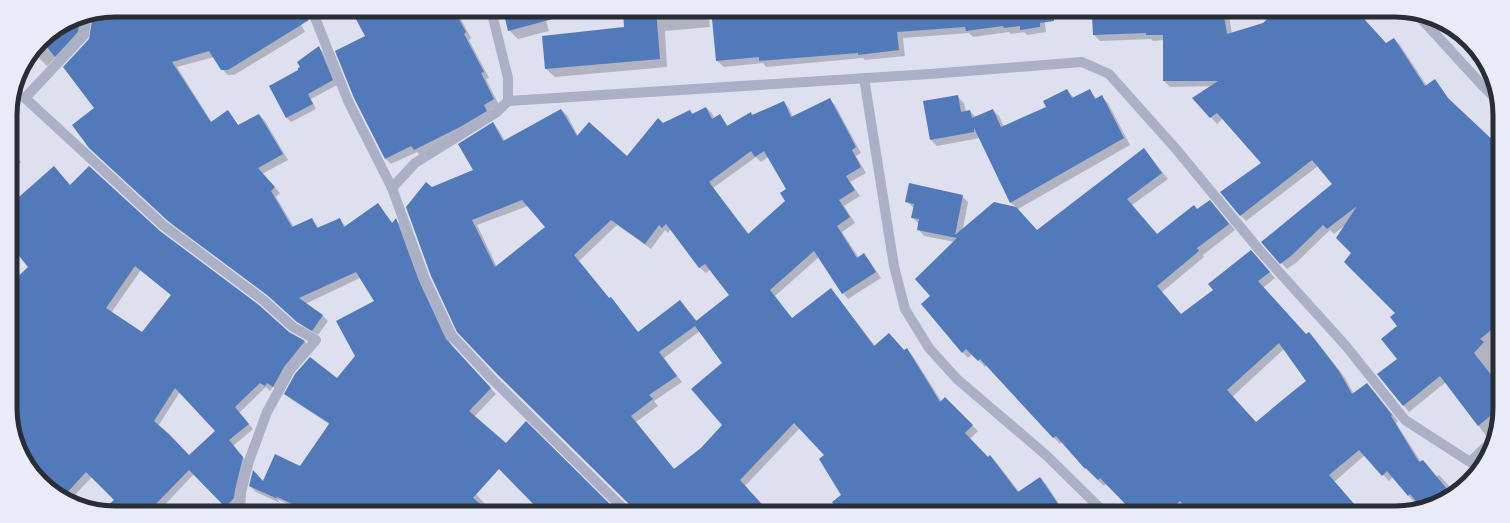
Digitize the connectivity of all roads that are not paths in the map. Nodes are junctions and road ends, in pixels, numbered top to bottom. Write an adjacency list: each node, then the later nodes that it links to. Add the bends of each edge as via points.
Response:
1 (315, 17): 8 (street, via 348,101)
2 (493, 17): 7 (street, via 508,78)
3 (86, 21): 10 (street, via 84,35 25,98 164,226 263,300 293,327 316,340 290,370 267,412 249,461)
4 (1424, 21): 6 (street)
5 (864, 78): 7 (street); 9 (street, via 1082,62 1109,74 1261,252 1346,346 1405,420 1470,462); 12 (street, via 894,266 905,309 929,348 957,379 1046,456)
6 (1491, 94)
7 (508, 101): 8 (street, via 497,112 415,163)
8 (392, 188): 11 (street, via 425,279 452,336 566,454)
9 (1484, 448)
10 (240, 506)
11 (621, 506)
12 (1098, 506)

